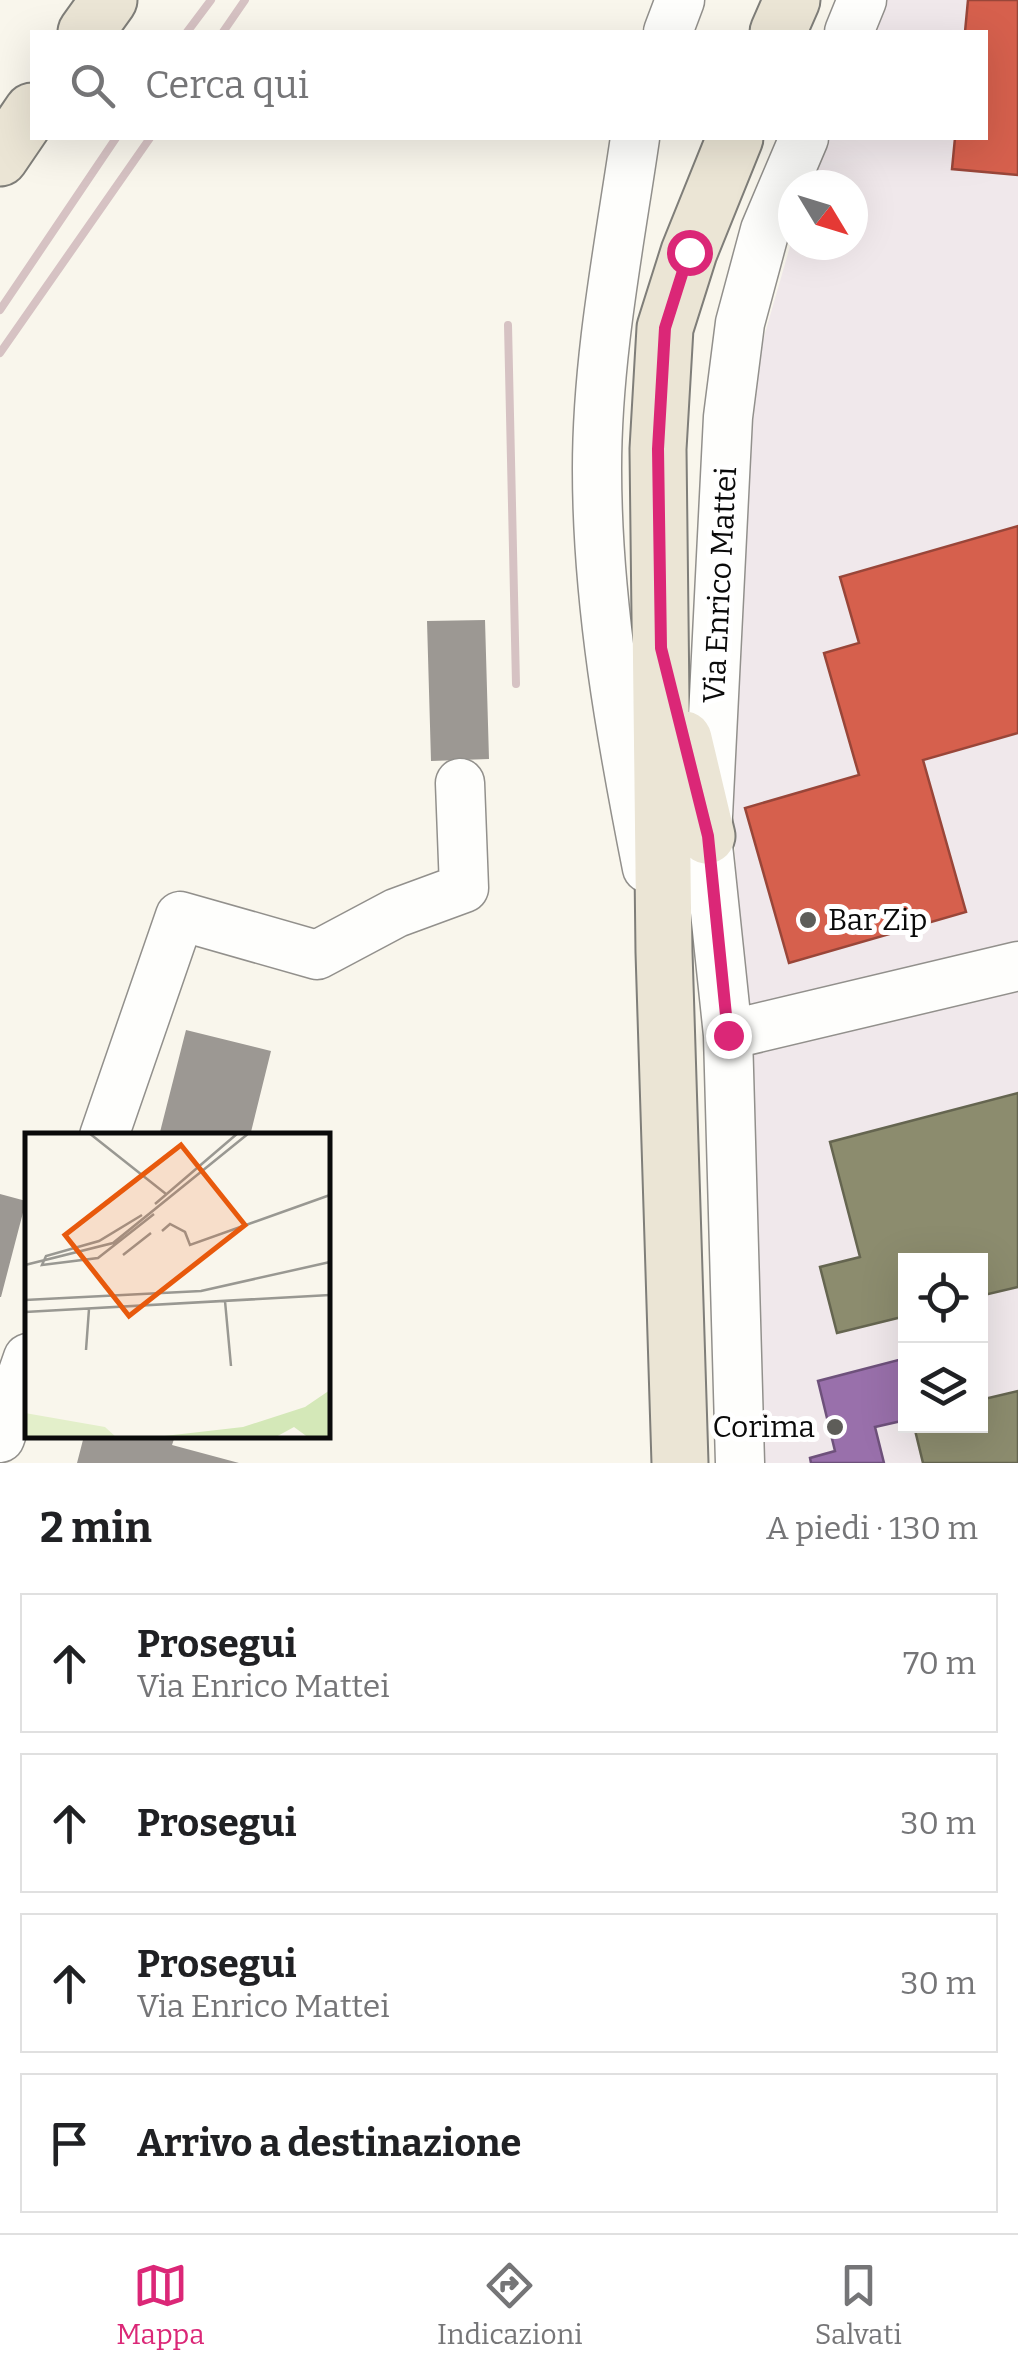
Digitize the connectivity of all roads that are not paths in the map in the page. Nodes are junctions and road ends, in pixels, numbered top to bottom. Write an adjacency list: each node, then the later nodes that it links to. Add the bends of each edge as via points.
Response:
1 (109, 0): 5 (main road)
2 (680, 0): 6 (street)
3 (792, 0): 7 (main road)
4 (862, 0): 8 (street)
5 (87, 30)
6 (669, 30)
7 (779, 30)
8 (850, 30)
9 (30, 114): 13 (main road)
10 (635, 140): 17 (street, Via Enrico Mattei, via 605,339 597,470 622,744)
11 (734, 140): 14 (main road, Via Enrico Mattei, via 665,328 658,449)
12 (803, 140): 16 (street, Via Enrico Mattei, via 765,230 740,322 728,417)
13 (0, 158)
14 (661, 648): 16 (main road); 17 (main road, Via Enrico Mattei)
15 (460, 783): 20 (street, via 464,888 396,913 317,955 180,916)
16 (708, 836): 19 (street, Via Enrico Mattei)
17 (664, 952): 23 (main road, Via Enrico Mattei)
18 (1018, 966): 19 (street)
19 (728, 1035): 24 (street, Via Enrico Mattei)
20 (105, 1133)
21 (25, 1367): 22 (street)
22 (0, 1438)
23 (680, 1463)
24 (740, 1463)

